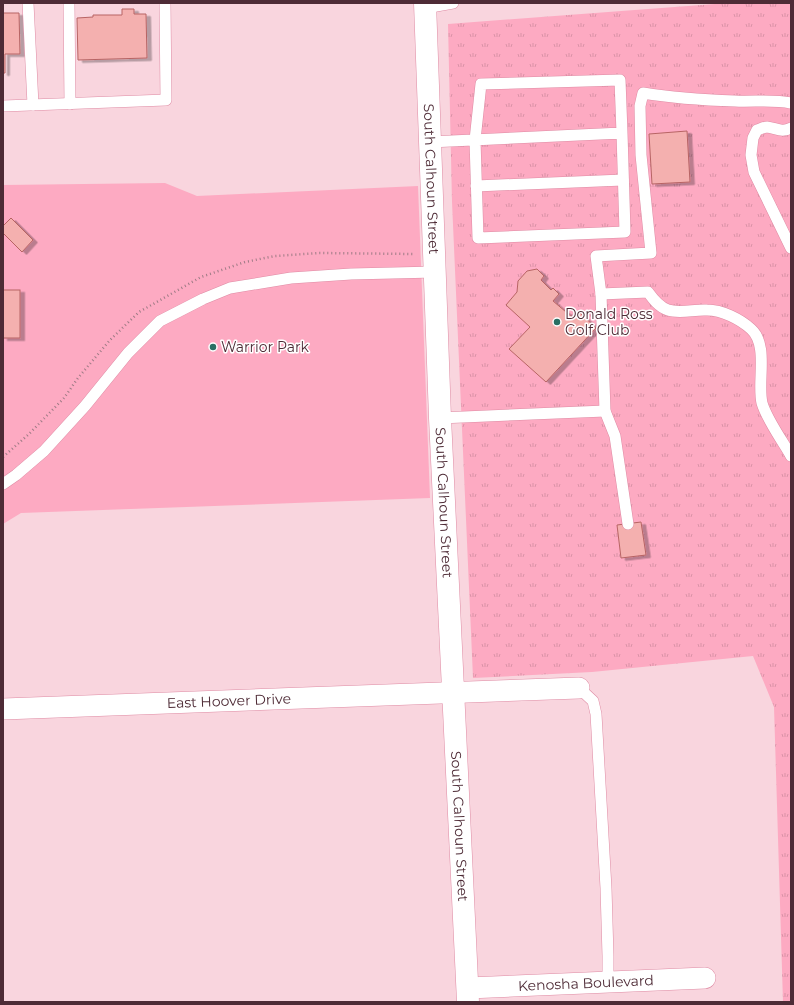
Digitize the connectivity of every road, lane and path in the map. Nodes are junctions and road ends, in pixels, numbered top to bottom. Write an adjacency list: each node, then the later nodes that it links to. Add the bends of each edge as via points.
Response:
1 (28, 3): 8 (lane)
2 (69, 3): 7 (lane)
3 (165, 3): 7 (lane, via 166,100)
4 (453, 3): 5 (lane)
5 (425, 6): 13 (street, South Calhoun Street)
6 (791, 103): 18 (lane, via 778,100 706,100 643,93 640,106 641,155 651,253 596,256)
7 (70, 104): 8 (lane)
8 (33, 105): 9 (lane)
9 (3, 106)
10 (791, 128): 16 (lane, via 786,131 766,127 757,130 753,138 751,155 754,172)
11 (622, 133): 12 (lane); 12 (lane, via 620,80 481,84); 14 (lane)
12 (475, 140): 13 (lane); 15 (lane)
13 (430, 142): 17 (street, South Calhoun Street)
14 (623, 180): 15 (lane); 15 (lane, via 625,232 478,238)
15 (476, 186)
16 (791, 248)
17 (435, 272): 20 (street, South Calhoun Street); 22 (lane, via 291,278 230,288 203,299 160,321 128,353 44,451)
18 (601, 294): 19 (lane); 21 (lane, via 648,292 657,303 668,310 719,312 752,329 760,350 762,403)
19 (605, 411): 20 (lane); 23 (lane, via 615,436)
20 (440, 418): 25 (street, South Calhoun Street)
21 (791, 456)
22 (3, 484)
23 (628, 524)
24 (579, 688): 25 (street, East Hoover Drive); 28 (lane, via 593,701 596,714 606,888)
25 (454, 693): 26 (street, East Hoover Drive); 29 (street, South Calhoun Street)
26 (3, 709)
27 (705, 978): 28 (street, Kenosha Boulevard)
28 (608, 982): 29 (street, Kenosha Boulevard)
29 (468, 995)

